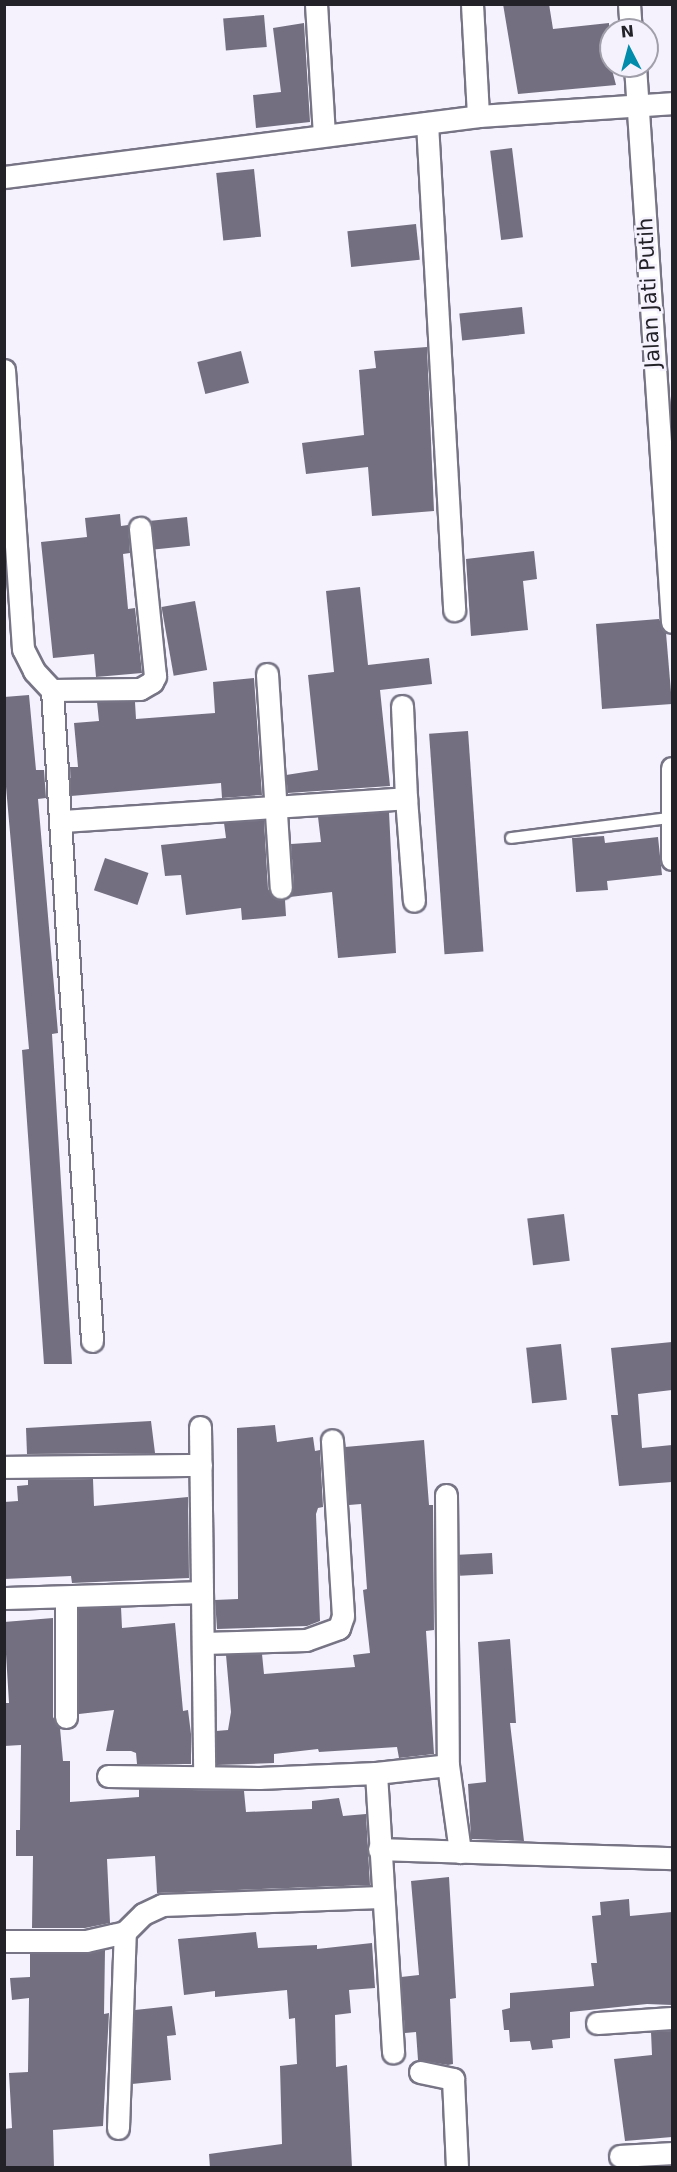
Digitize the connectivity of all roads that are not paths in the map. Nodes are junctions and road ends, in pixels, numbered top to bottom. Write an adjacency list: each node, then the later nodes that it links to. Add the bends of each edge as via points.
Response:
1 (316, 4): 8 (street)
2 (472, 4): 6 (street)
3 (635, 78): 5 (street, Jalan Jati Putih)
4 (672, 103): 5 (street)
5 (638, 107): 6 (street); 13 (street, Jalan Jati Putih)
6 (478, 116): 7 (street)
7 (427, 123): 8 (street); 12 (street)
8 (324, 135): 9 (street)
9 (4, 177)
10 (4, 370): 15 (street, via 23,649 34,671)
11 (140, 528): 15 (street, via 155,676 152,682 140,689)
12 (454, 610)
13 (672, 622)
14 (267, 674): 19 (street)
15 (52, 690): 21 (street)
16 (402, 706): 18 (street)
17 (672, 768): 20 (street)
18 (406, 798): 19 (street); 25 (street)
19 (275, 807): 21 (street); 24 (street)
20 (670, 818): 22 (lane); 23 (street)
21 (62, 821): 26 (street)
22 (511, 838)
23 (672, 859)
24 (281, 888)
25 (414, 901)
26 (92, 1341)
27 (200, 1427): 29 (street)
28 (332, 1440): 35 (street, via 343,1616 339,1628 306,1640)
29 (201, 1464): 30 (street); 32 (street)
30 (4, 1467)
31 (446, 1495): 37 (street)
32 (202, 1592): 33 (street); 35 (street)
33 (66, 1597): 34 (street); 36 (street)
34 (4, 1598)
35 (203, 1643): 40 (street)
36 (66, 1717)
37 (448, 1765): 38 (street); 42 (street)
38 (376, 1773): 40 (street); 41 (street)
39 (108, 1776): 40 (street)
40 (204, 1777)
41 (379, 1849): 42 (street); 44 (street)
42 (460, 1852): 43 (street)
43 (672, 1858)
44 (381, 1897): 45 (street, via 162,1905 143,1914); 49 (street)
45 (124, 1932): 46 (street, via 86,1941); 51 (street)
46 (4, 1941)
47 (672, 2018): 48 (street)
48 (597, 2024)
49 (393, 2052)
50 (420, 2072): 54 (street, via 453,2079)
51 (118, 2128)
52 (672, 2153): 53 (street)
53 (621, 2156)
54 (457, 2168)

